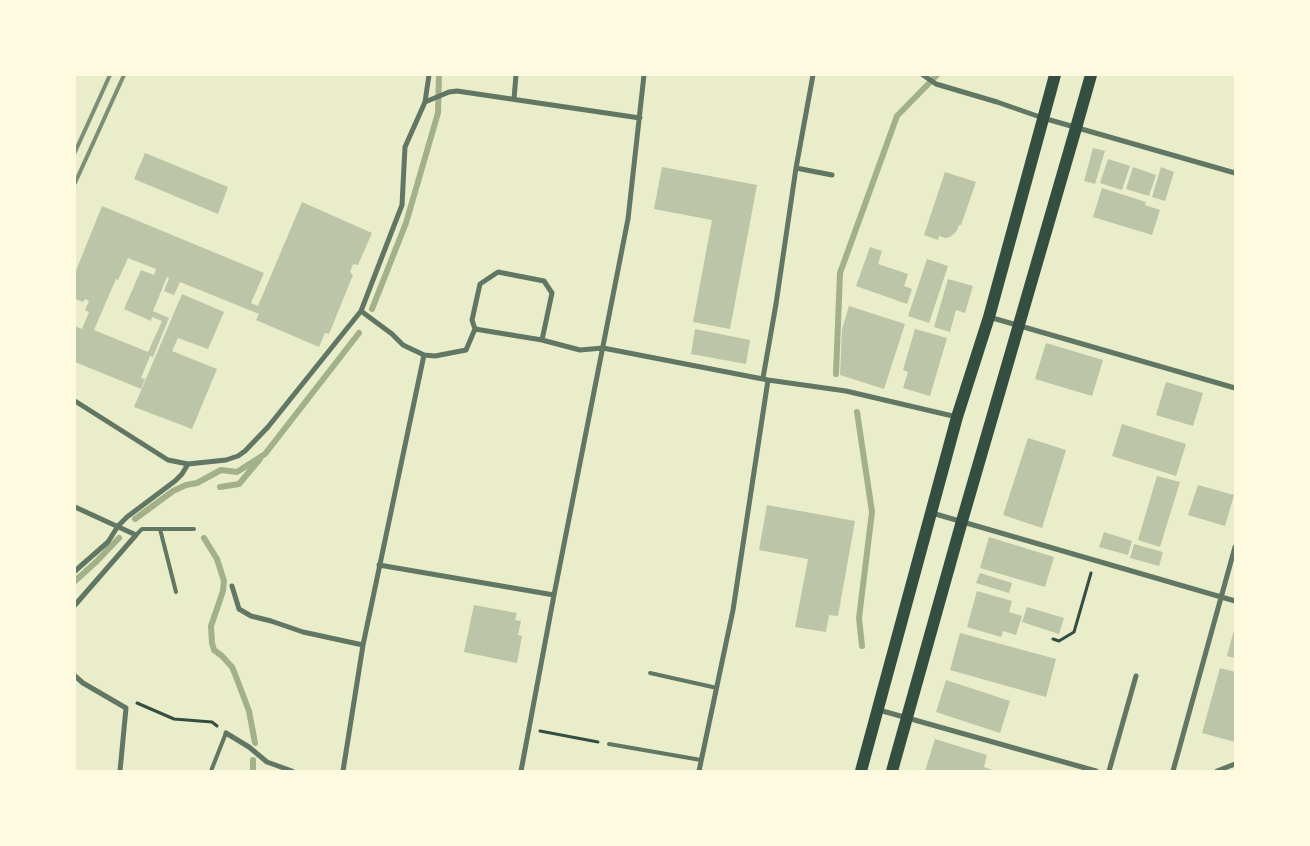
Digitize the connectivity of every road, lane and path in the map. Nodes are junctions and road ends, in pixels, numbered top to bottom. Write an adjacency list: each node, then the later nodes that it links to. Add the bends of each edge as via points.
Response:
1 (429, 75): 9 (street)
2 (516, 75): 8 (street)
3 (644, 75): 10 (street)
4 (813, 75): 13 (street)
5 (923, 75): 11 (street, via 936,84)
6 (1055, 75): 11 (main road)
7 (1090, 75): 12 (main road)
8 (514, 100): 9 (street, via 457,91); 10 (street)
9 (427, 101): 16 (street, via 405,147 402,205)
10 (640, 118): 21 (street, via 628,219)
11 (1043, 118): 12 (street); 17 (main road)
12 (1076, 128): 14 (street); 18 (main road)
13 (796, 168): 15 (street); 23 (street)
14 (1235, 173)
15 (832, 175)
16 (361, 311): 22 (street, via 403,345); 27 (street, via 245,451 226,460)
17 (989, 317): 18 (street); 26 (main road)
18 (1018, 325): 24 (street); 30 (main road)
19 (475, 329): 20 (street); 20 (street, via 472,320 480,284 498,272 544,281 552,293); 22 (street, via 466,350)
20 (542, 340): 21 (street, via 580,350)
21 (602, 348): 23 (street); 41 (street)
22 (424, 355): 37 (street)
23 (765, 379): 26 (street, via 846,391); 50 (street, via 733,610)
24 (1235, 388)
25 (75, 401): 27 (street, via 162,458)
26 (957, 418): 29 (main road)
27 (188, 464): 31 (street, via 176,480)
28 (75, 507): 31 (street)
29 (932, 513): 30 (street); 52 (main road)
30 (962, 521): 36 (street); 53 (main road)
31 (118, 526): 34 (street); 38 (street, via 108,542)
32 (160, 529): 33 (lane); 34 (lane, via 142,529); 40 (lane)
33 (194, 529)
34 (136, 535): 44 (street)
35 (1235, 547): 42 (street)
36 (1094, 560): 42 (street); 45 (path, via 1074,632 1059,641)
37 (379, 566): 41 (street); 46 (street)
38 (75, 571)
39 (232, 586): 46 (street, via 239,609 251,616)
40 (176, 592)
41 (554, 595): 54 (street)
42 (1221, 597): 43 (street); 69 (street)
43 (1235, 601)
44 (75, 605)
45 (1054, 639)
46 (363, 645): 62 (street)
47 (650, 673): 50 (lane)
48 (75, 676): 51 (street)
49 (1136, 676): 68 (street)
50 (717, 688): 57 (street)
51 (121, 705): 55 (path, via 131,700 174,719 212,722); 59 (street, via 126,708)
52 (878, 710): 53 (street); 65 (main road)
53 (907, 718): 66 (main road); 67 (street)
54 (530, 729): 56 (path); 63 (street)
55 (226, 733): 60 (lane); 61 (street, via 272,765)
56 (609, 744): 57 (lane)
57 (702, 760): 64 (street)
58 (1235, 764): 70 (street)
59 (120, 771)
60 (210, 771)
61 (292, 771)
62 (343, 771)
63 (521, 771)
64 (699, 771)
65 (861, 771)
66 (892, 771)
67 (1096, 771)
68 (1110, 771)
69 (1173, 771)
70 (1217, 771)

